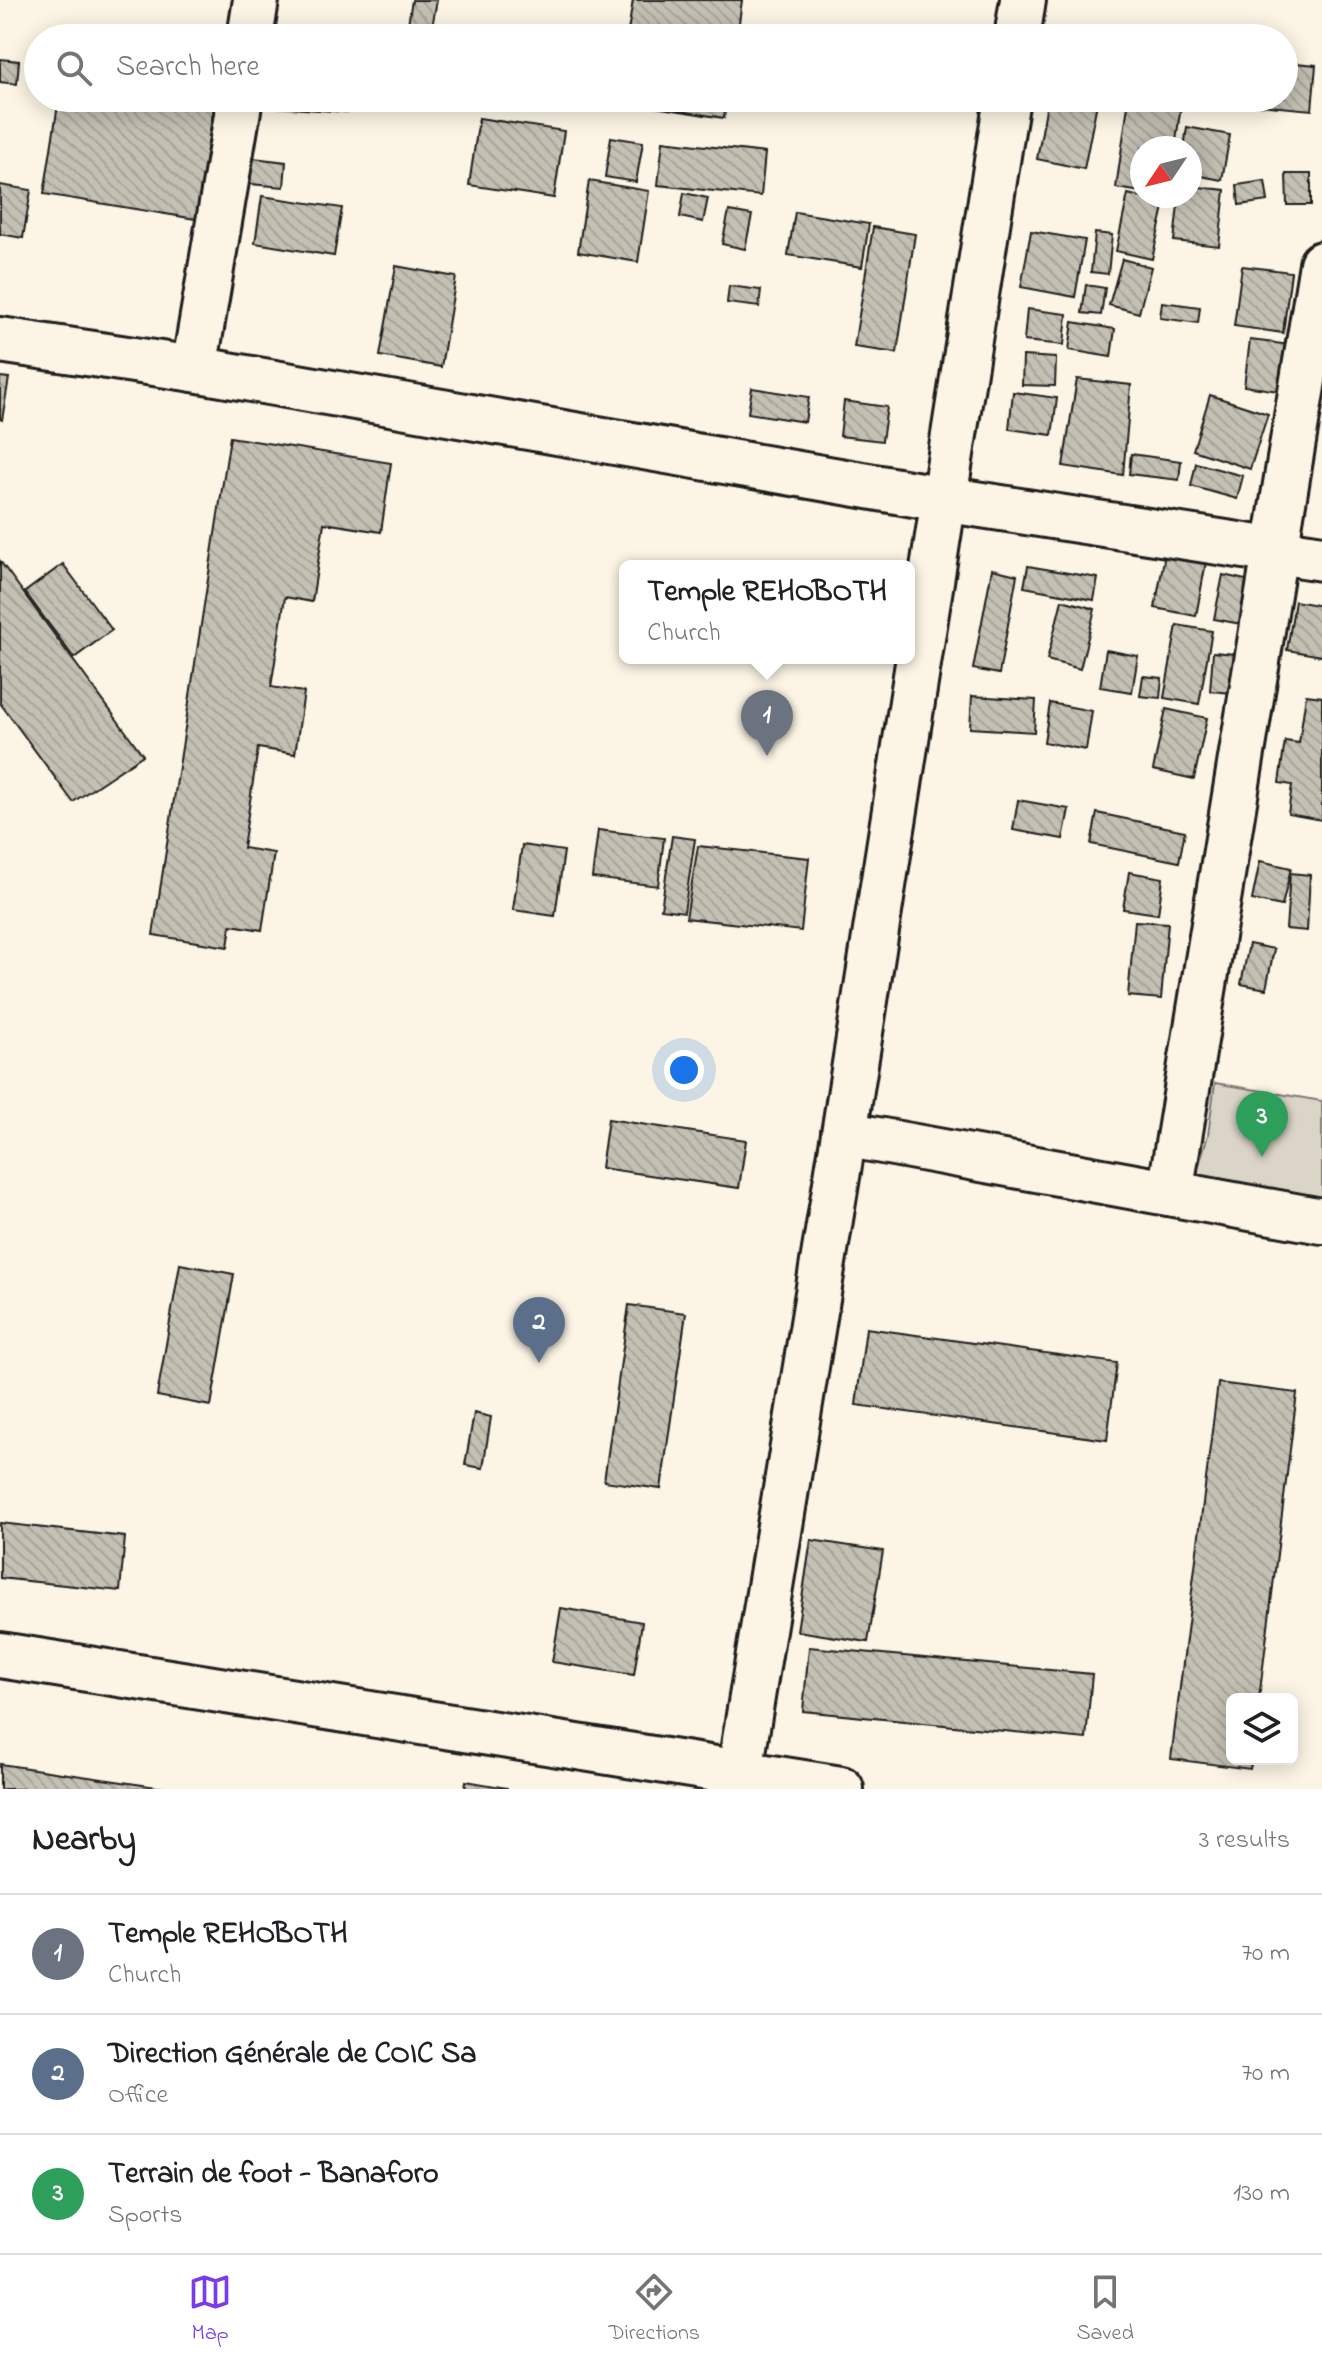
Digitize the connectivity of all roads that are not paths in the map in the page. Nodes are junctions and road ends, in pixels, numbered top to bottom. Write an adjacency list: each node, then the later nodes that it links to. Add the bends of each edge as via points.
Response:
1 (256, 0): 3 (street)
2 (1023, 0): 4 (street)
3 (252, 24)
4 (1019, 24)
5 (238, 112): 9 (street)
6 (1005, 112): 10 (street)
7 (1322, 264): 11 (street)
8 (0, 340): 9 (street)
9 (194, 369): 10 (street)
10 (943, 499): 11 (street); 13 (street)
11 (1276, 551): 12 (street); 14 (street)
12 (1322, 558)
13 (844, 1134): 14 (street); 17 (street)
14 (1170, 1193): 15 (street)
15 (1322, 1221)
16 (0, 1655): 17 (street)
17 (738, 1780): 18 (street)
18 (841, 1789)

